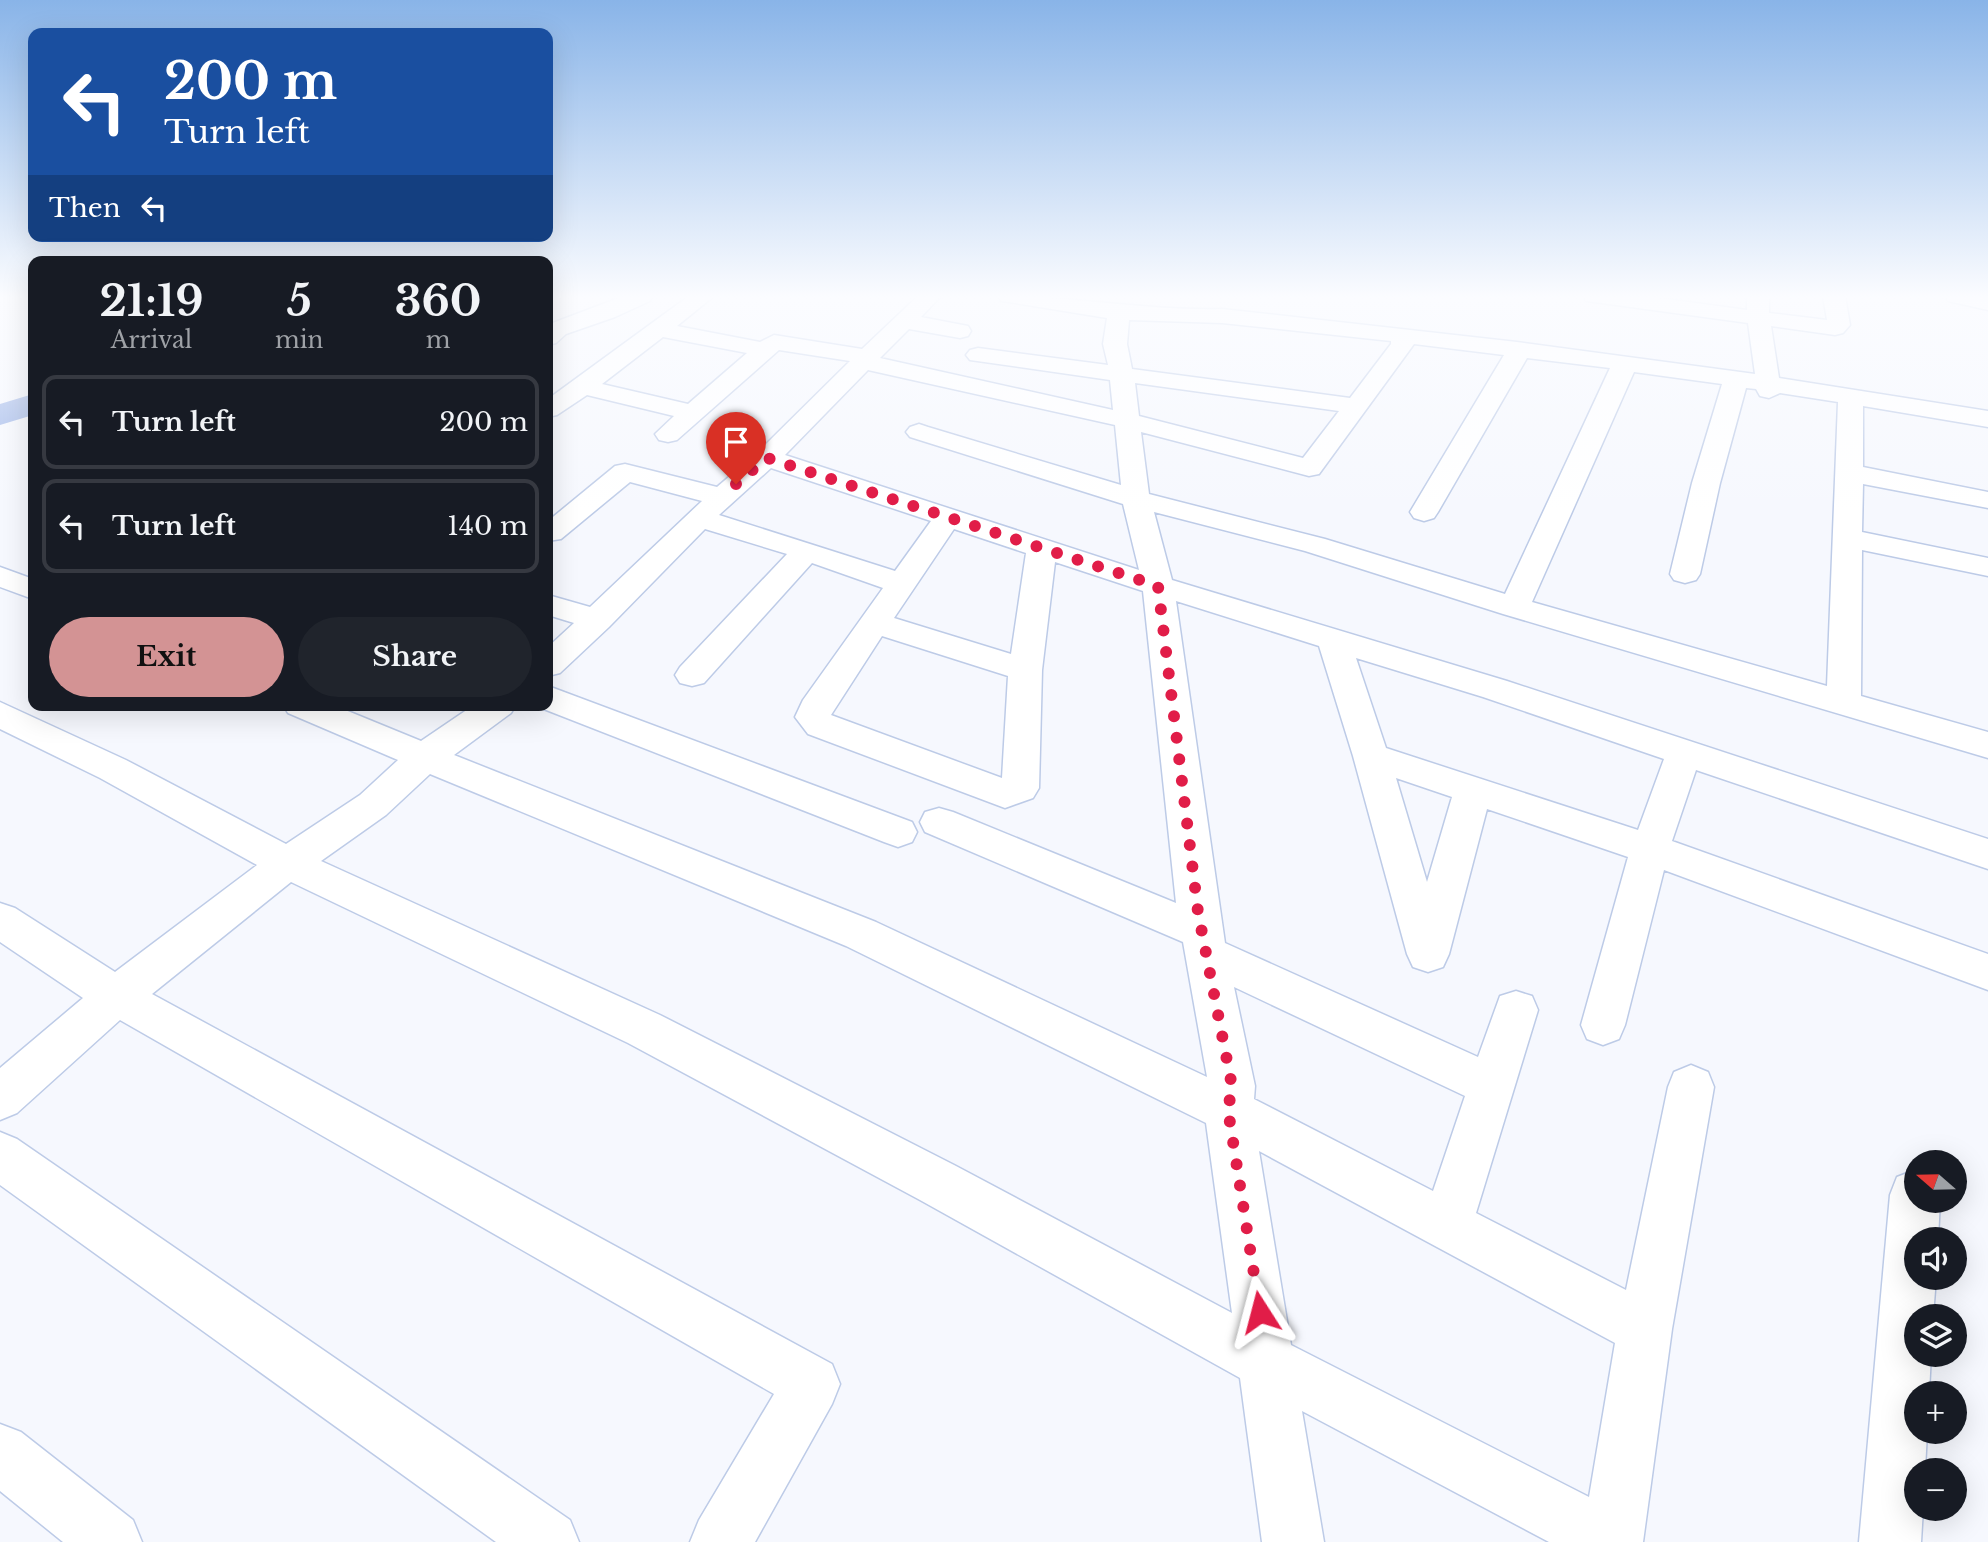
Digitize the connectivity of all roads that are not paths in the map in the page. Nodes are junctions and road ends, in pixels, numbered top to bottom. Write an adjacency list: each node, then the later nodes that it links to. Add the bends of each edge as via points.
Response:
1 (609, 368): 14 (street)
2 (745, 368): 18 (street)
3 (857, 368): 23 (street)
4 (902, 368): 19 (street)
5 (1067, 368): 11 (street)
6 (1120, 368): 11 (street)
7 (1383, 368): 16 (street)
8 (1508, 368): 29 (street)
9 (1622, 368): 12 (street); 42 (street)
10 (1766, 368): 13 (street)
11 (1122, 376): 16 (street); 19 (street)
12 (1734, 381): 13 (street); 36 (street)
13 (1768, 386): 15 (street)
14 (583, 387): 17 (street); 18 (street)
15 (1851, 401): 20 (street); 21 (street); 25 (street)
16 (1357, 406): 19 (street, via 1309,468)
17 (553, 407)
18 (693, 413): 24 (street)
19 (1125, 419): 26 (street)
20 (1988, 419)
21 (1988, 430)
22 (919, 432): 26 (street)
23 (767, 458): 28 (street); 30 (street)
24 (625, 472): 28 (street); 31 (street)
25 (1850, 473): 27 (street); 32 (street)
26 (1136, 499): 39 (street); 42 (street, via 1315,545)
27 (1988, 500)
28 (711, 508): 34 (street); 43 (street)
29 (1424, 512)
30 (948, 517): 33 (street); 38 (street)
31 (553, 531)
32 (1848, 538): 35 (street); 50 (street)
33 (1042, 548): 39 (street); 47 (street)
34 (807, 551): 38 (street); 48 (street)
35 (1988, 568)
36 (1685, 574)
37 (0, 576): 40 (street)
38 (902, 584): 44 (street)
39 (1158, 586): 45 (street); 65 (street)
40 (28, 588)
41 (553, 606): 43 (street)
42 (1514, 607): 50 (street)
43 (598, 620): 46 (street)
44 (875, 623): 47 (street); 47 (street, via 813,717 820,725 1005,794 1020,788)
45 (1334, 641): 55 (street); 56 (street)
46 (553, 660)
47 (1025, 670)
48 (692, 675)
49 (553, 700): 60 (street)
50 (1844, 703): 54 (street)
51 (314, 711): 57 (street)
52 (490, 711): 57 (street)
53 (0, 715): 63 (street, via 113,769)
54 (1988, 745)
55 (1684, 752): 61 (street); 62 (street)
56 (1371, 756): 58 (street); 58 (street, via 1428,954)
57 (425, 757): 63 (street, via 373,805); 73 (street, via 861,934)
58 (1473, 790): 61 (street)
59 (939, 822): 65 (street)
60 (898, 832)
61 (1650, 849): 66 (street); 69 (street)
62 (1988, 854)
63 (288, 863): 67 (street); 78 (street, via 645,1029)
64 (0, 920): 67 (street)
65 (1203, 942): 70 (street); 73 (street, via 1232,1086)
66 (1988, 972)
67 (116, 996): 72 (street); 82 (street, via 813,1384)
68 (1516, 1010): 70 (street)
69 (1603, 1025)
70 (1492, 1086): 76 (street)
71 (1691, 1087): 77 (street)
72 (0, 1098)
73 (1228, 1110): 76 (street); 78 (street)
74 (0, 1156): 81 (street)
75 (1914, 1213): 85 (street)
76 (1447, 1224): 77 (street)
77 (1645, 1329): 84 (street)
78 (1268, 1363): 83 (street); 84 (street)
79 (0, 1453): 80 (street)
80 (111, 1542)
81 (548, 1542)
82 (721, 1542)
83 (1293, 1542)
84 (1612, 1542)
85 (1890, 1542)

